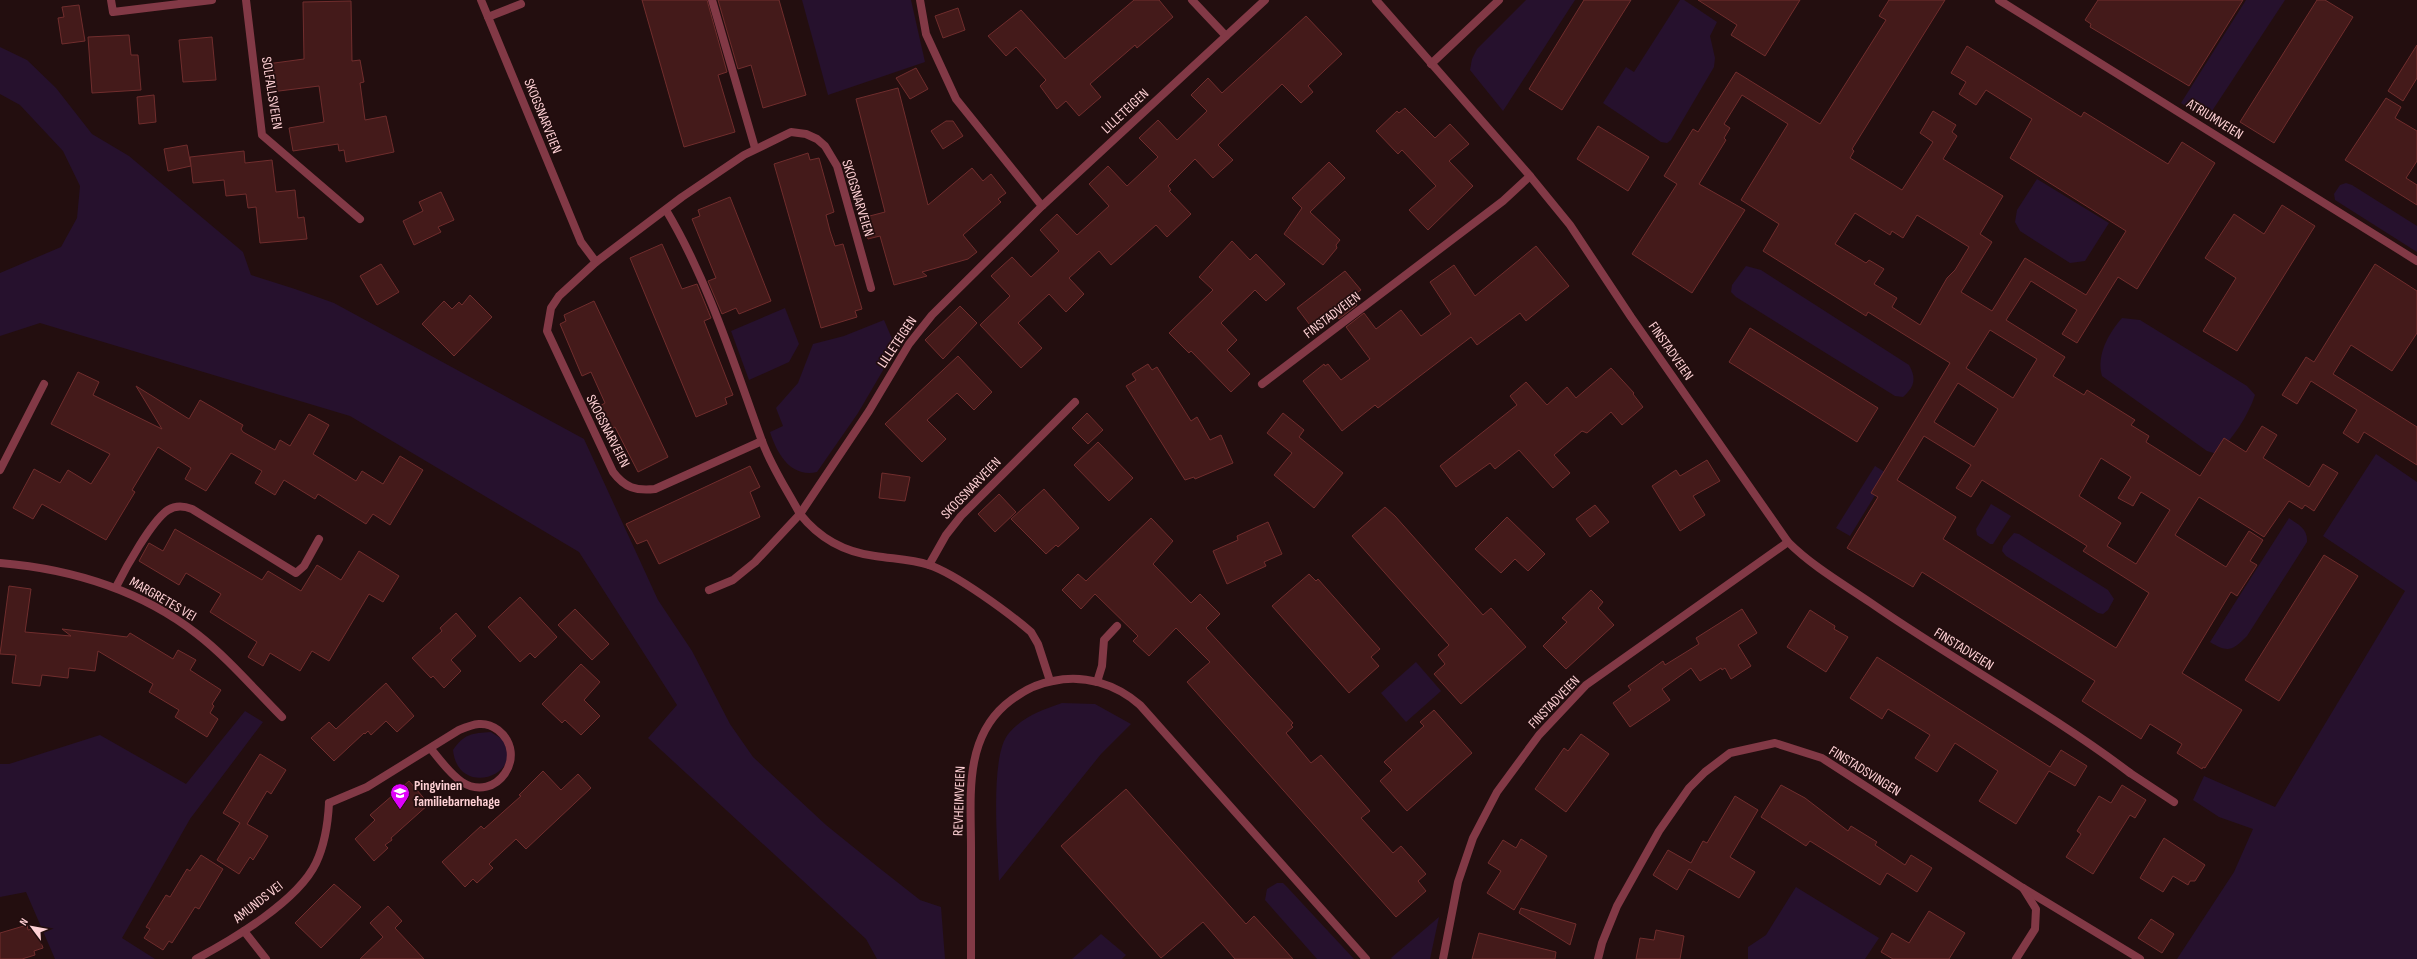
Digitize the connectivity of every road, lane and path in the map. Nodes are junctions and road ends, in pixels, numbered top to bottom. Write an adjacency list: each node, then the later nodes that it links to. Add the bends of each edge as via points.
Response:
1 (112, 0): 2 (street, via 113,12)
2 (212, 0)
3 (246, 0): 20 (street, SOLFALLSVEIEN, via 262,135)
4 (480, 0): 13 (street, SKOGSNARVEIEN)
5 (712, 0): 16 (street)
6 (920, 0): 18 (street, via 926,34 956,99)
7 (1192, 0): 14 (street)
8 (1265, 0): 14 (street, LILLETEIGEN)
9 (1376, 0): 15 (street, FINSTADVEIEN)
10 (1499, 0): 15 (street)
11 (1999, 0): 21 (street, ATRIUMVEIEN)
12 (521, 4): 13 (street)
13 (488, 17): 22 (street, SKOGSNARVEIEN, via 581,242)
14 (1226, 36): 18 (street, LILLETEIGEN)
15 (1431, 64): 17 (street, FINSTADVEIEN)
16 (755, 148): 19 (street, SKOGSNARVEIEN); 23 (street, SKOGSNARVEIEN, via 791,132 806,134 825,146 837,166)
17 (1530, 176): 25 (street, FINSTADVEIEN, via 1503,201); 31 (street, FINSTADVEIEN, via 1570,225)
18 (1042, 206): 29 (street, LILLETEIGEN, via 969,276 919,330 869,411)
19 (666, 210): 22 (street, SKOGSNARVEIEN); 27 (street, via 683,238 753,411)
20 (360, 219)
21 (2417, 261)
22 (596, 262): 27 (street, SKOGSNARVEIEN, via 559,296 551,308 547,331 587,420 620,482 640,491 656,489)
23 (872, 288)
24 (44, 384): 28 (street)
25 (1262, 384)
26 (1075, 402): 33 (street, SKOGSNARVEIEN, via 961,516 946,535)
27 (762, 441): 29 (street)
28 (0, 470)
29 (800, 514): 33 (street, via 812,529 839,546 873,556 912,560); 35 (street, via 755,562 733,580)
30 (319, 539): 34 (street, via 304,566 296,573 192,509 185,506 173,508 160,517)
31 (1788, 542): 41 (street, FINSTADVEIEN, via 1810,562 1907,629 2096,748); 48 (street, FINSTADVEIEN, via 1586,685 1539,734 1497,792 1473,838 1458,882)
32 (0, 562): 34 (street, MARGRETES VEI, via 58,570)
33 (929, 565): 37 (street, via 959,580 1031,632 1038,644)
34 (116, 587): 39 (street, MARGRETES VEI, via 166,613 197,634)
35 (709, 590)
36 (1117, 626): 38 (street, via 1104,640 1102,666)
37 (1050, 681): 38 (street, REVHEIMVEIEN, via 1071,678); 46 (street, REVHEIMVEIEN, via 1029,689 1008,702 992,718 978,745 971,782)
38 (1097, 682): 47 (street, REVHEIMVEIEN, via 1129,696 1166,734)
39 (282, 717)
40 (431, 749): 40 (street, via 462,782 481,787 488,786 505,774 512,750 503,734 493,726 481,723 459,730); 43 (street, AMUNDS VEI, via 367,787 329,803 326,829 316,864 290,896)
41 (2174, 802)
42 (2023, 888): 49 (street, FINSTADSVINGEN, via 1822,758 1775,743 1730,753 1689,788 1659,831 1617,906); 50 (street, FINSTADSVINGEN, via 2036,909 2035,929); 51 (street, FINSTADSVINGEN)
43 (244, 931): 44 (street, AMUNDS VEI); 45 (street)
44 (196, 959)
45 (266, 959)
46 (971, 959)
47 (1366, 959)
48 (1443, 959)
49 (1598, 959)
50 (2016, 959)
51 (2140, 959)

